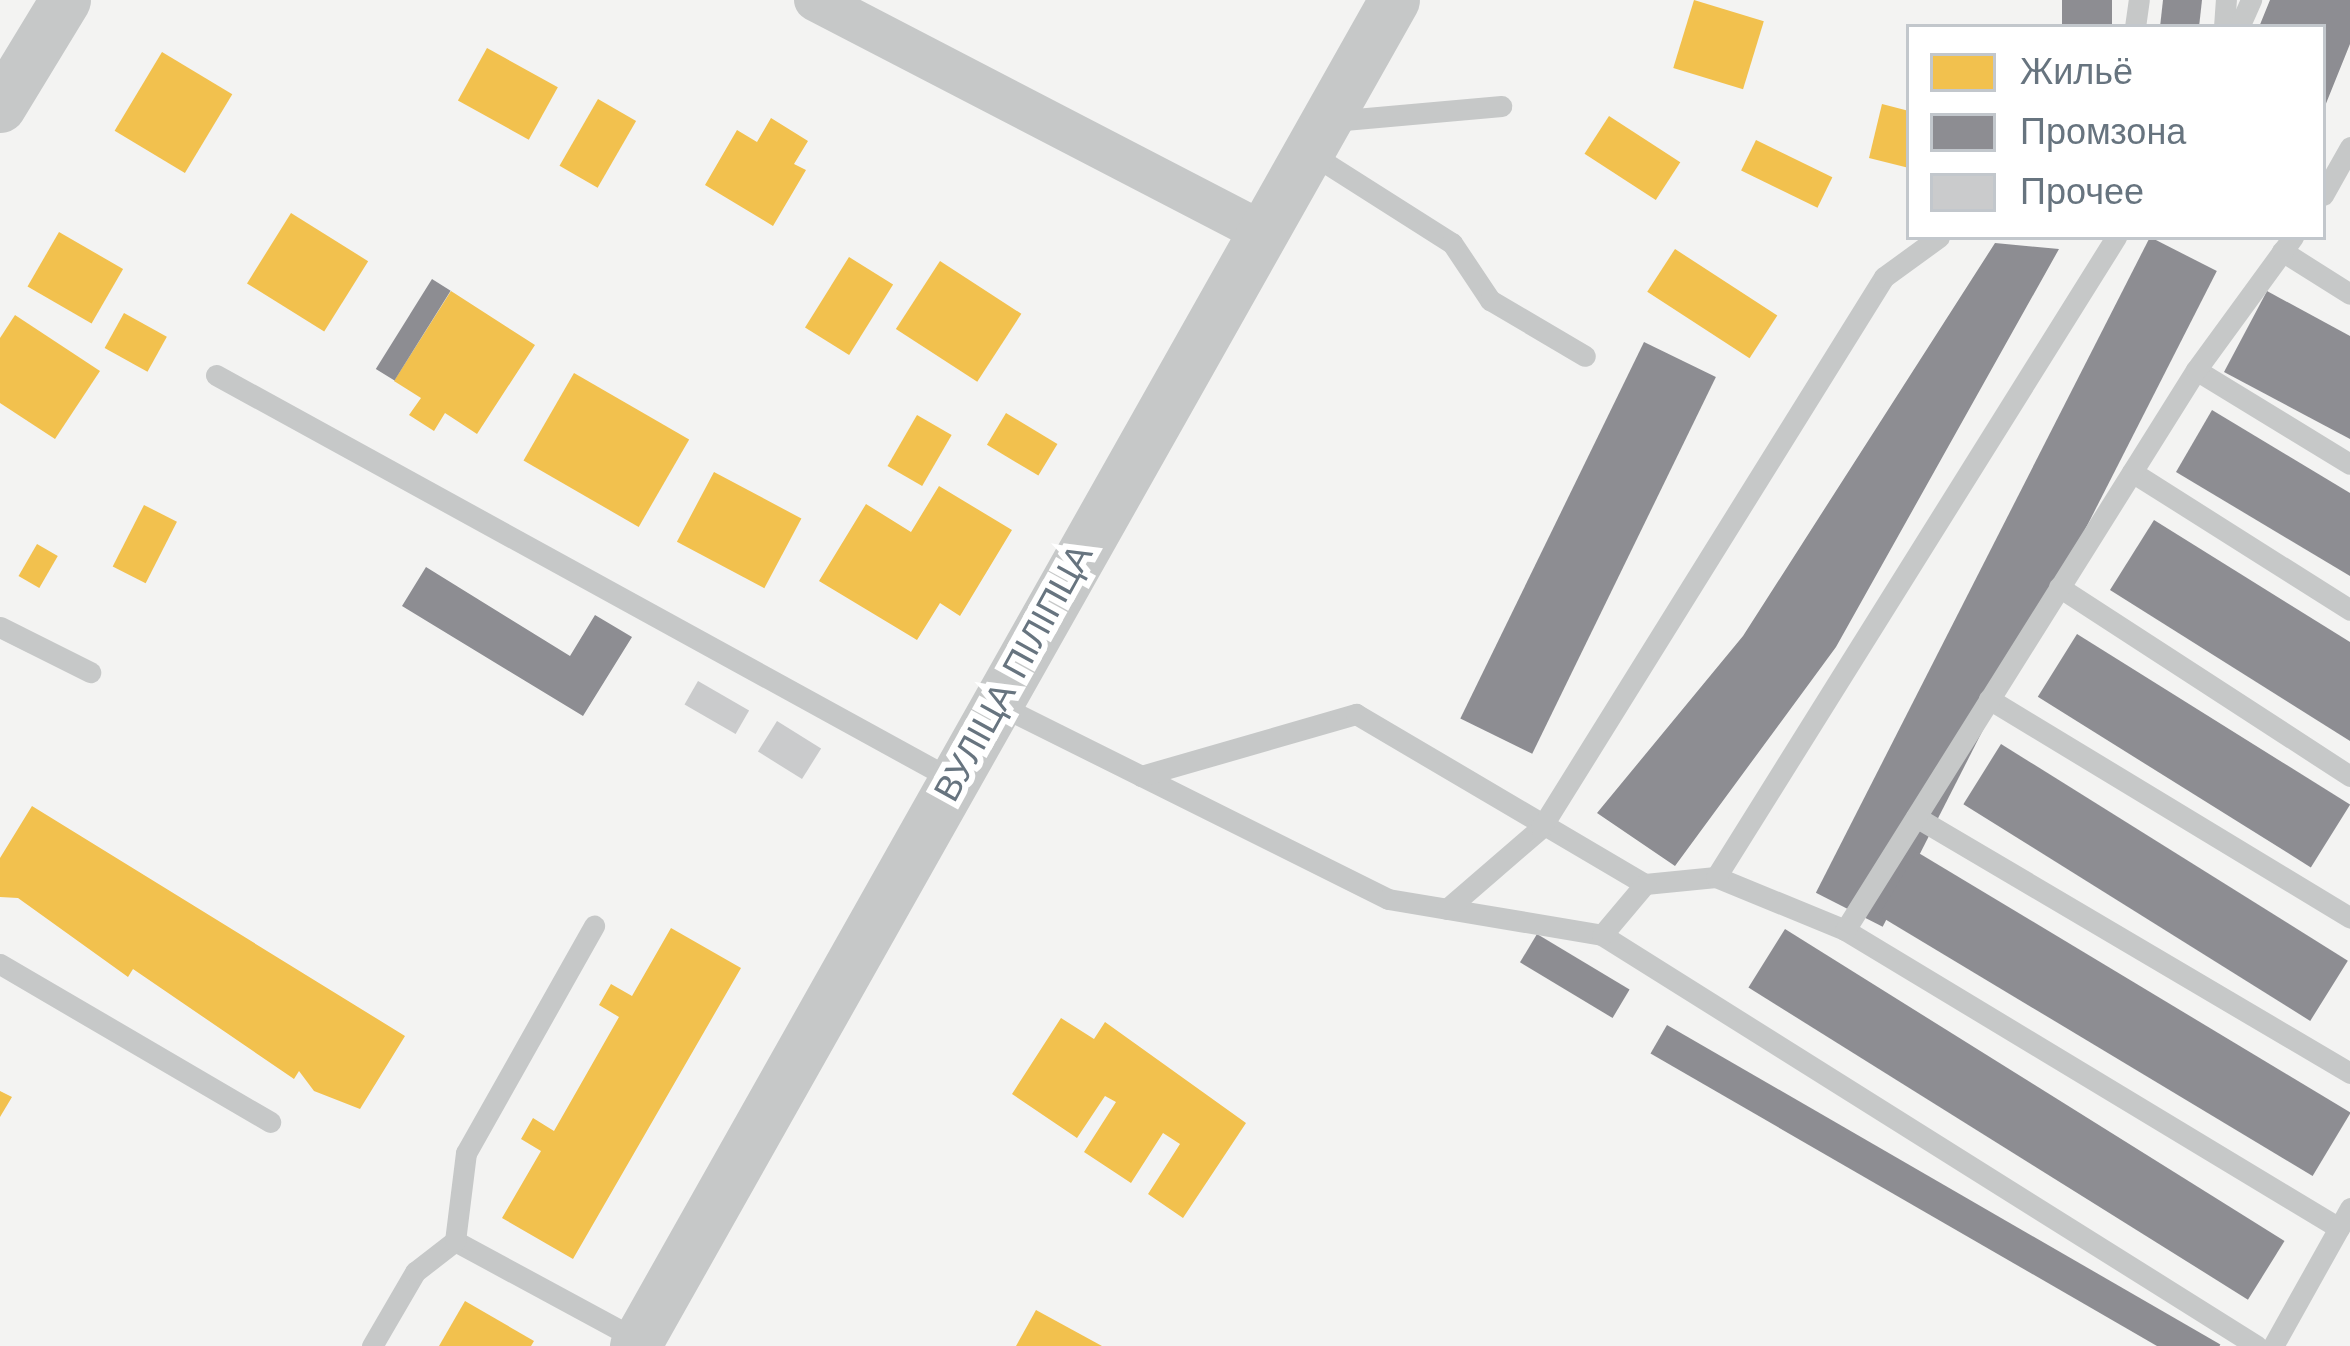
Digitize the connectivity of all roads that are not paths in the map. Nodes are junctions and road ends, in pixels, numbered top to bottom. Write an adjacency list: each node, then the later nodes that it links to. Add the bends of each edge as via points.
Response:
1 (64, 0): 4 (street)
2 (815, 0): 9 (street)
3 (1394, 0): 6 (street, ВУЛІЦА ПІЛІПЦА)
4 (0, 106)
5 (1501, 106): 6 (lane)
6 (1318, 137): 9 (street, ВУЛІЦА ПІЛІПЦА); 14 (lane, via 1452,243 1490,300)
7 (2350, 147): 8 (lane)
8 (2336, 187)
9 (1264, 233): 24 (street, ВУЛІЦА ПІЛІПЦА)
10 (1936, 240): 29 (lane, via 1884,277)
11 (2114, 240): 30 (lane)
12 (2288, 244): 13 (lane); 15 (lane)
13 (2350, 294)
14 (1585, 356)
15 (2196, 370): 17 (lane); 18 (lane)
16 (216, 375): 27 (lane)
17 (2350, 464)
18 (2132, 472): 19 (lane); 20 (lane)
19 (2060, 587): 23 (lane); 26 (lane)
20 (2350, 610)
21 (0, 627): 22 (lane)
22 (90, 672)
23 (1989, 699): 28 (lane); 33 (lane)
24 (994, 703): 25 (lane); 27 (street, ВУЛІЦА ПІЛІПЦА)
25 (1141, 776): 29 (lane, via 1356,714); 32 (lane, via 1388,899)
26 (2350, 776)
27 (955, 782): 42 (street, ВУЛІЦА ПІЛІПЦА)
28 (1916, 817): 35 (lane); 38 (lane)
29 (1541, 828): 31 (lane); 32 (lane)
30 (1716, 877): 31 (lane); 35 (lane)
31 (1645, 884): 36 (lane)
32 (1447, 909): 36 (lane)
33 (2350, 919)
34 (594, 926): 41 (lane, via 466,1154)
35 (1845, 929): 40 (lane)
36 (1602, 935): 44 (lane)
37 (0, 964): 39 (lane)
38 (2350, 1073)
39 (270, 1122)
40 (2344, 1218): 45 (lane)
41 (455, 1240): 42 (lane); 43 (lane, via 415,1272)
42 (637, 1343)
43 (372, 1346)
44 (2257, 1346)
45 (2273, 1346)

